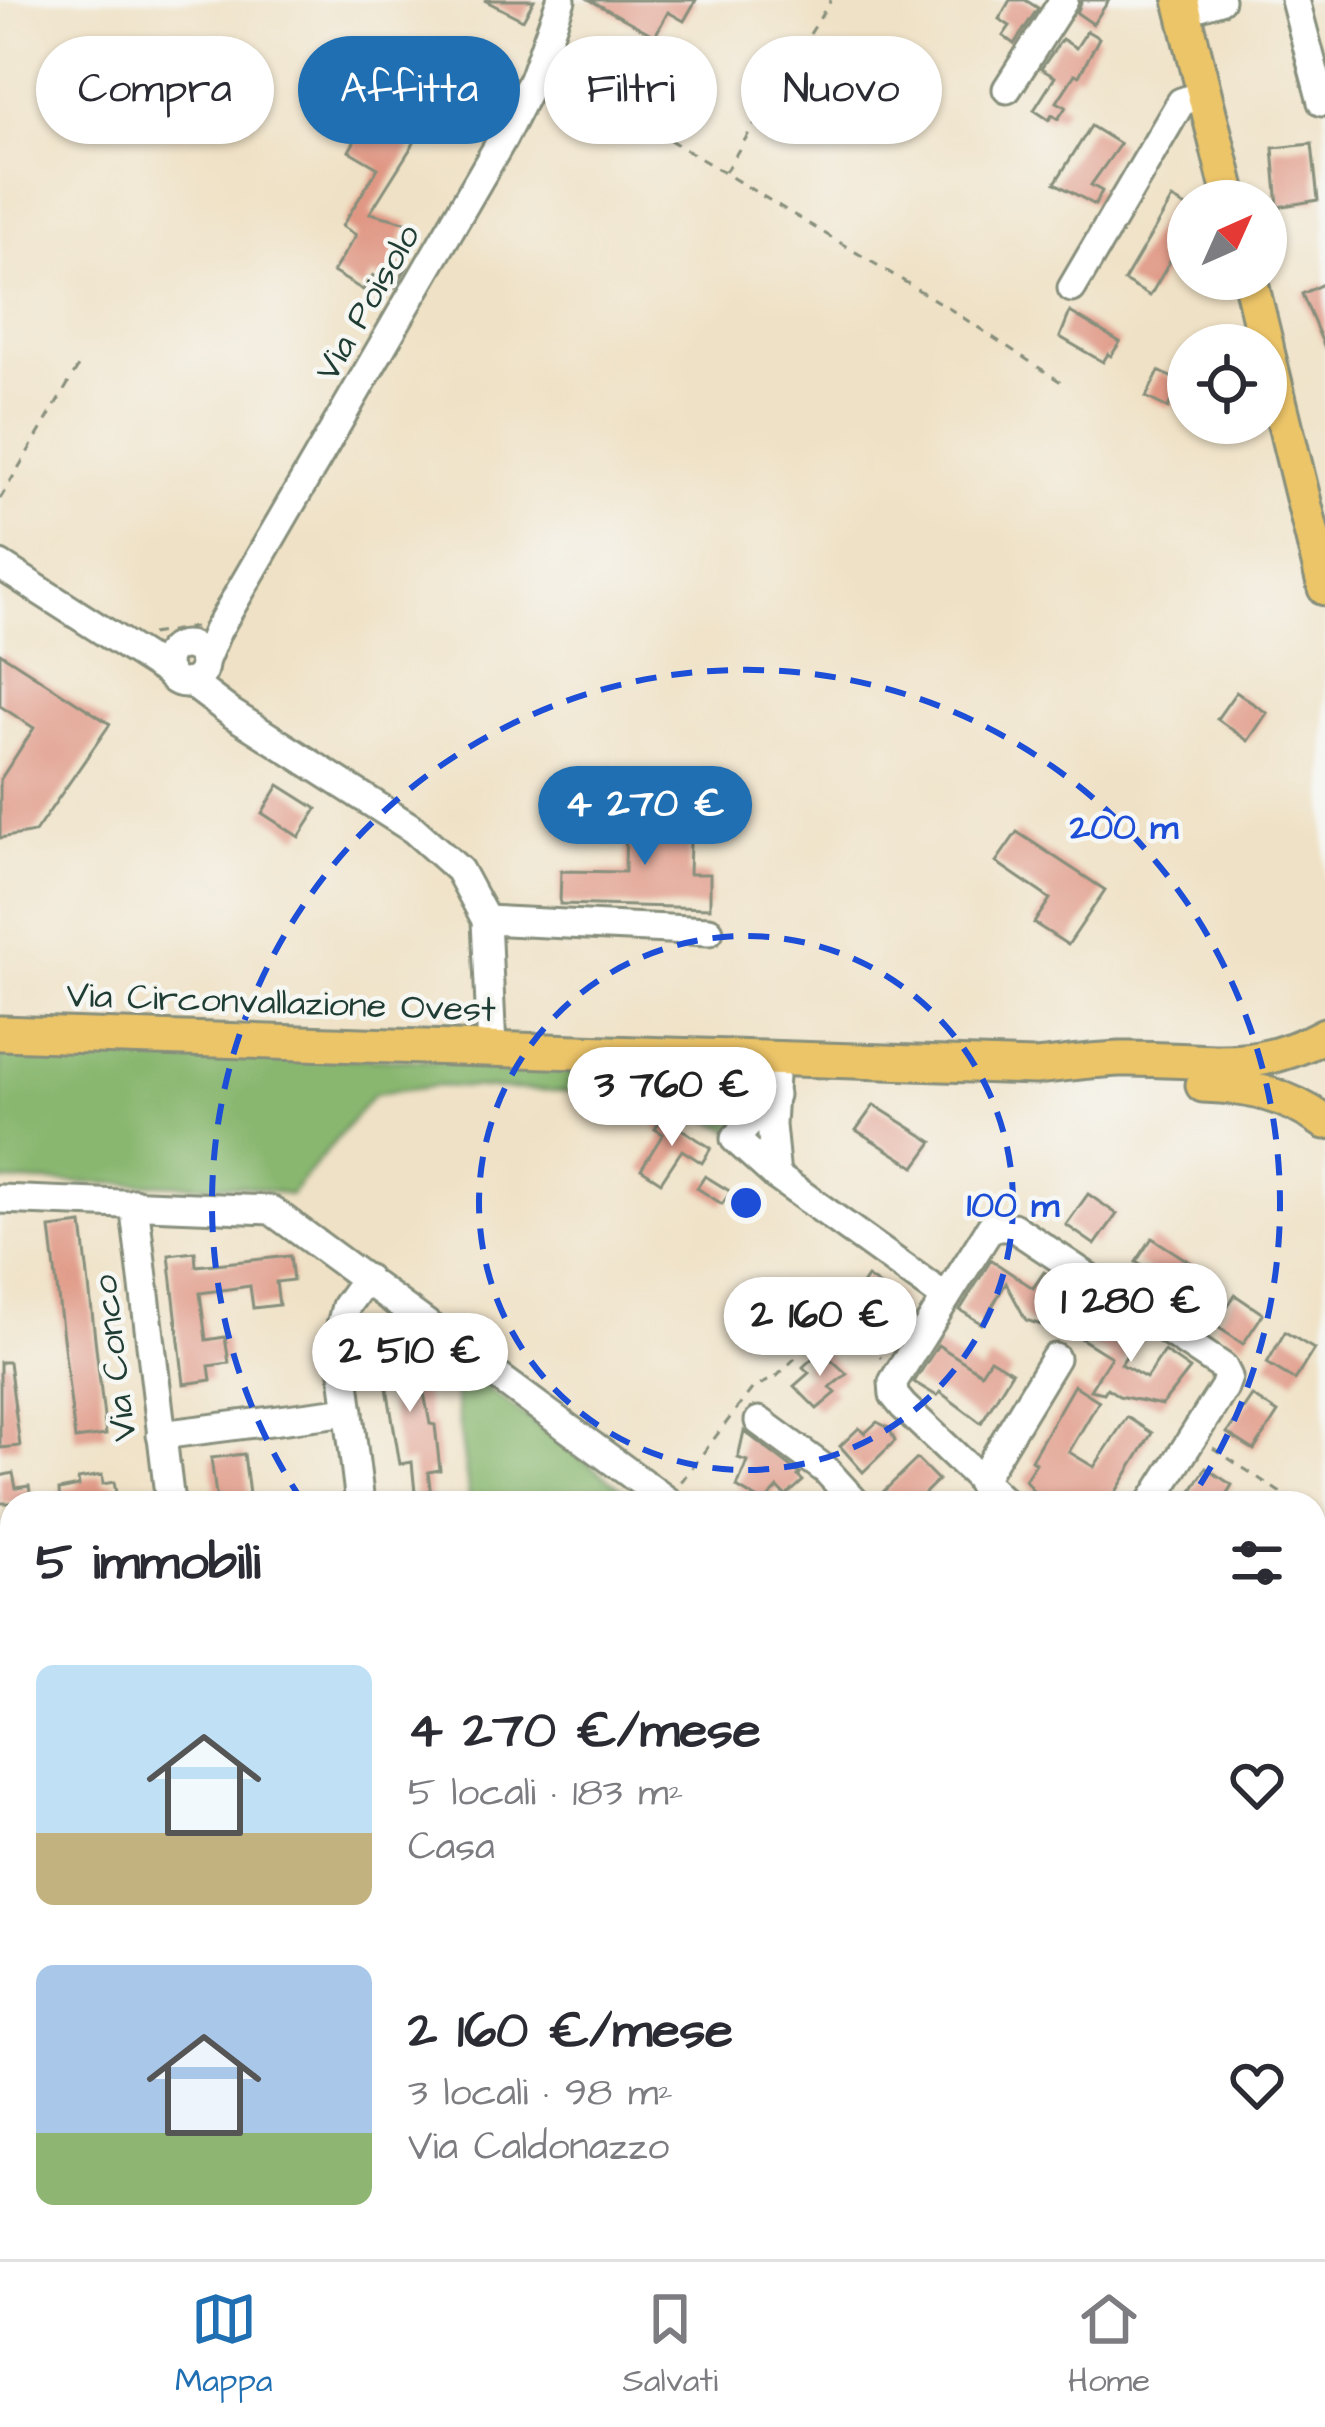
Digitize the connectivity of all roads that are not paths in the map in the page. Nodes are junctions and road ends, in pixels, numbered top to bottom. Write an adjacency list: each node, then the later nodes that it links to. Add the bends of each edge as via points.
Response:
1 (561, 0): 14 (street, Via Poisolo, via 541,60 426,275)
2 (1064, 0): 6 (street)
3 (1220, 0): 5 (street)
4 (1295, 0): 8 (street)
5 (1183, 5): 7 (main road)
6 (1007, 89)
7 (1204, 94): 9 (main road); 10 (street, via 1181,102)
8 (1322, 102)
9 (1226, 180)
10 (1072, 288)
11 (1287, 432): 13 (main road)
12 (0, 565): 14 (street, via 70,613)
13 (1325, 589)
14 (195, 659): 15 (street, via 443,853)
15 (487, 920): 16 (street); 19 (street)
16 (709, 931)
17 (0, 1033): 19 (main road, Via Circonvallazione Ovest)
18 (1325, 1034): 21 (main road, Via Circonvallazione Ovest, via 1241,1064 1121,1059)
19 (492, 1049): 20 (main road, Via Circonvallazione Ovest)
20 (775, 1059): 21 (main road, Via Circonvallazione Ovest); 26 (street, via 776,1176)
21 (1034, 1066): 22 (main road, Via Circonvallazione Ovest, via 1263,1090)
22 (1325, 1121)
23 (0, 1199): 24 (street)
24 (134, 1203): 25 (street, via 271,1210); 30 (street, Via Conco)
25 (366, 1278): 28 (street, via 340,1323); 34 (street)
26 (946, 1298): 31 (street, via 893,1382 894,1395); 37 (street, via 991,1227 1013,1227 1222,1367 1224,1388)
27 (1055, 1358): 31 (street)
28 (349, 1411): 30 (street); 33 (street)
29 (759, 1421): 35 (street)
30 (161, 1435): 32 (street, Via Conco)
31 (980, 1482): 36 (street)
32 (168, 1491)
33 (359, 1491)
34 (654, 1491)
35 (845, 1491)
36 (991, 1491)
37 (1159, 1491)

